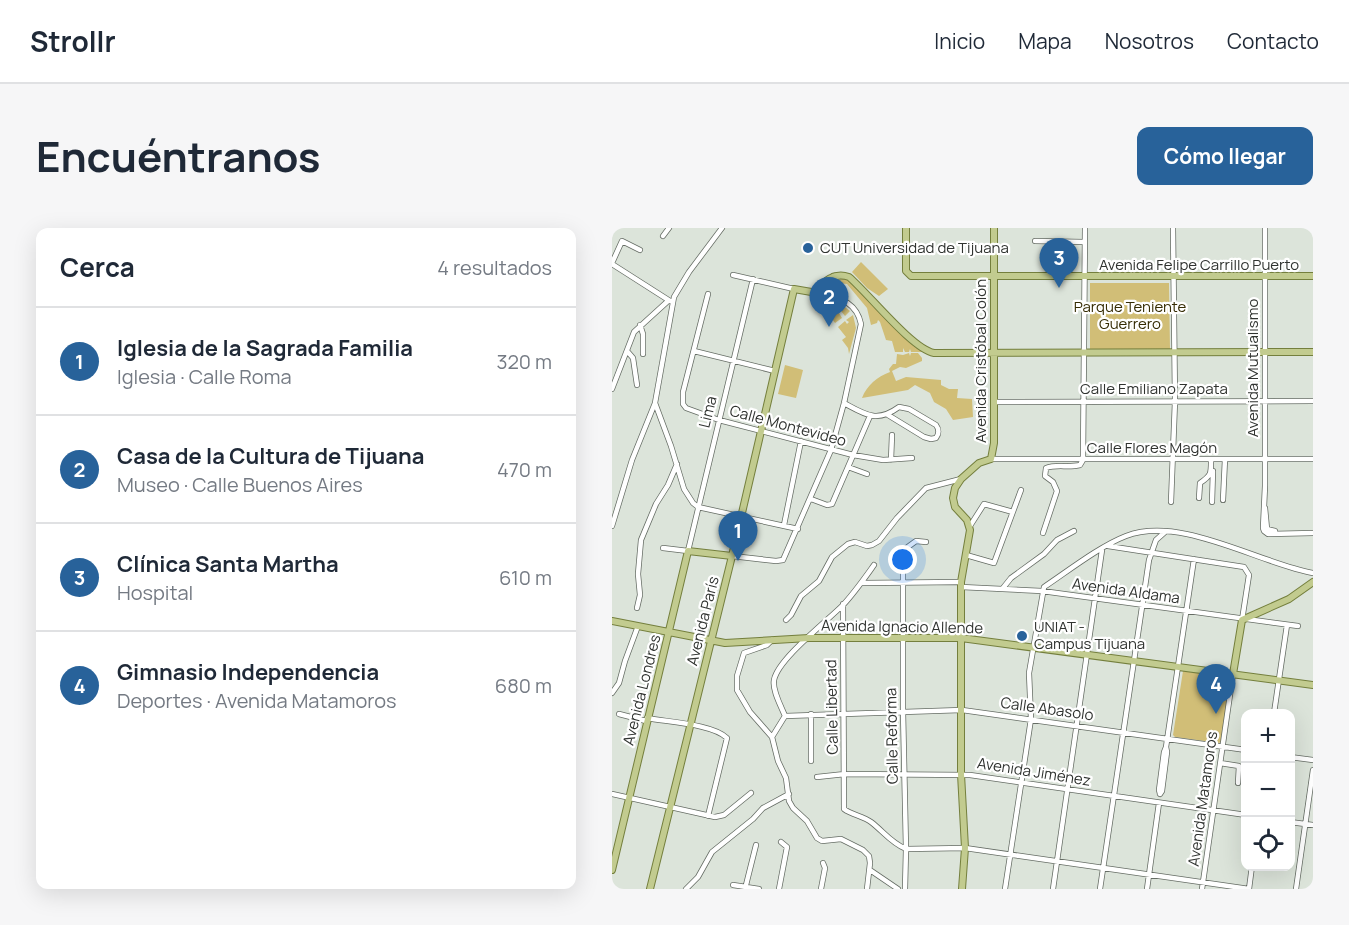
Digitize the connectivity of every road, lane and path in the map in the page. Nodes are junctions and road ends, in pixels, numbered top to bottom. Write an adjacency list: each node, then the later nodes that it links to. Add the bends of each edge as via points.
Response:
1 (669, 228): 8 (street)
2 (722, 228): 25 (street)
3 (906, 228): 14 (main road, Avenida Felipe Carrillo Puerto, via 907,274)
4 (994, 228): 14 (main road, Avenida Cristóbal Colón)
5 (1085, 228): 10 (street)
6 (1173, 228): 15 (street)
7 (1265, 228): 19 (street, Avenida Mutualismo)
8 (663, 236)
9 (1035, 241): 10 (street)
10 (1084, 242): 18 (street)
11 (640, 250): 12 (street, via 622,241)
12 (612, 263): 25 (street)
13 (733, 275): 20 (street)
14 (993, 276): 18 (main road, Avenida Felipe Carrillo Puerto); 29 (main road, Avenida Cristóbal Colón)
15 (1174, 276): 18 (main road, Avenida Felipe Carrillo Puerto); 19 (main road, Avenida Felipe Carrillo Puerto); 32 (street)
16 (1313, 276): 19 (main road, Avenida Felipe Carrillo Puerto)
17 (833, 277): 22 (main road); 24 (main road); 29 (main road, via 849,277 930,352)
18 (1084, 277): 30 (street)
19 (1264, 277): 33 (street, Avenida Mutualismo)
20 (753, 279): 21 (street); 35 (street, Lima)
21 (794, 289): 22 (main road); 36 (main road, Avenida París)
22 (815, 292): 24 (main road)
23 (708, 294): 28 (street)
24 (823, 294): 45 (street, via 849,303 860,318)
25 (670, 301): 26 (street); 44 (street)
26 (640, 325): 27 (street, via 631,336); 34 (street)
27 (627, 351): 37 (street, via 633,358); 38 (street)
28 (694, 351): 35 (street); 48 (street, Calle Montevideo, via 683,404 688,410)
29 (994, 352): 30 (main road); 43 (main road, Avenida Cristóbal Colón)
30 (1083, 352): 32 (main road); 39 (street)
31 (1313, 352): 33 (main road)
32 (1174, 353): 33 (main road); 40 (street)
33 (1265, 353): 41 (street, Avenida Mutualismo)
34 (643, 354)
35 (733, 361): 36 (street); 48 (street, Lima)
36 (775, 371): 49 (main road, Avenida París)
37 (637, 385)
38 (612, 389)
39 (1083, 401): 40 (street, Calle Emiliano Zapata); 43 (street, Calle Emiliano Zapata); 62 (street)
40 (1175, 401): 41 (street, Calle Emiliano Zapata); 56 (street)
41 (1265, 401): 42 (street, Calle Emiliano Zapata); 59 (street, Avenida Mutualismo)
42 (1313, 401)
43 (995, 402): 55 (main road, Avenida Cristóbal Colón)
44 (655, 403): 63 (street); 73 (street)
45 (844, 403): 47 (street); 52 (street)
46 (888, 415): 46 (street, via 905,407 936,425 938,435 928,439); 47 (street)
47 (870, 416): 53 (street)
48 (718, 420): 49 (street, Calle Montevideo); 74 (street, Lima)
49 (761, 431): 51 (street, Calle Montevideo); 77 (main road, Avenida París)
50 (892, 435): 61 (street)
51 (801, 441): 52 (street, Calle Montevideo); 78 (street)
52 (831, 450): 53 (street, Calle Montevideo); 69 (street)
53 (853, 455): 61 (street, Calle Montevideo); 64 (street)
54 (912, 459): 61 (street, Calle Montevideo)
55 (991, 459): 62 (street, Calle Flores Magón); 66 (main road)
56 (1173, 459): 57 (street, Calle Flores Magón); 62 (street, Calle Flores Magón); 71 (street)
57 (1212, 459): 58 (street, Calle Flores Magón); 68 (street, via 1208,479 1200,483); 72 (street)
58 (1225, 459): 59 (street, Calle Flores Magón); 70 (street)
59 (1265, 459): 60 (street, Calle Flores Magón); 84 (street, Avenida Mutualismo, via 1268,534)
60 (1313, 459)
61 (891, 460)
62 (1083, 460): 85 (street, via 1080,465 1046,468 1045,476 1056,491)
63 (677, 464): 74 (street, via 684,489); 106 (street, via 641,540)
64 (848, 466): 65 (street); 69 (street, via 831,506)
65 (867, 474)
66 (961, 479): 80 (main road, via 953,493 954,503); 108 (street, via 926,488 879,541 867,546 848,544 832,557 819,581 801,597)
67 (1021, 490): 76 (street)
68 (1199, 498)
69 (811, 499): 81 (street)
70 (1223, 500)
71 (1172, 502)
72 (1212, 502)
73 (618, 505): 75 (street); 79 (street)
74 (698, 507): 77 (street); 90 (street, Lima)
75 (612, 511)
76 (1013, 512): 80 (street, via 984,504); 92 (street, via 994,563)
77 (741, 516): 78 (street); 93 (main road, Avenida París)
78 (784, 525): 81 (street)
79 (612, 526)
80 (970, 526): 92 (main road)
81 (798, 529): 93 (street, via 783,560)
82 (1074, 531): 101 (street, via 1057,540)
83 (1167, 531): 87 (street, via 1129,535); 91 (street, via 1158,537); 96 (street)
84 (1313, 533)
85 (1042, 534)
86 (926, 542): 97 (street, Calle Reforma, via 916,541 904,551)
87 (1108, 546): 89 (street); 91 (street)
88 (663, 548): 90 (street)
89 (1102, 550): 102 (street); 103 (street)
90 (688, 551): 93 (main road); 114 (main road, Avenida Londres)
91 (1150, 553): 94 (street); 105 (street)
92 (966, 555): 100 (main road)
93 (732, 556): 120 (main road, Avenida París)
94 (1194, 559): 107 (street); 109 (street, Avenida Matamoros, via 1240,565 1247,570)
95 (874, 565): 99 (street)
96 (1313, 573)
97 (903, 582): 99 (street, Avenida Aldama); 100 (street, Avenida Aldama); 117 (street, Calle Reforma)
98 (1313, 582): 109 (main road, via 1289,599)
99 (862, 584): 104 (street)
100 (961, 584): 101 (street, Avenida Aldama); 118 (main road)
101 (1003, 588): 102 (street, Avenida Aldama)
102 (1042, 591): 103 (street, Avenida Aldama); 121 (street)
103 (1095, 599): 105 (street, Avenida Aldama); 122 (street)
104 (843, 604): 115 (street); 116 (street, Calle Libertad)
105 (1141, 605): 107 (street, Avenida Aldama); 123 (street)
106 (637, 608)
107 (1186, 611): 109 (street, Avenida Aldama); 124 (street)
108 (786, 620)
109 (1242, 620): 111 (street, Avenida Aldama); 125 (main road, Avenida Matamoros)
110 (612, 621): 112 (main road, Avenida Ignacio Allende)
111 (1287, 625): 113 (street, Avenida Aldama); 126 (street)
112 (638, 626): 114 (main road, Avenida Ignacio Allende); 128 (street)
113 (1298, 626)
114 (668, 633): 120 (main road, Avenida Ignacio Allende); 137 (main road, Avenida Londres)
115 (809, 638): 116 (main road, Avenida Ignacio Allende); 119 (main road, Avenida Ignacio Allende); 135 (street, via 790,654 775,678)
116 (843, 638): 117 (main road, Avenida Ignacio Allende); 132 (street, Calle Libertad)
117 (903, 638): 118 (main road, Avenida Ignacio Allende); 131 (street, Calle Reforma)
118 (961, 638): 121 (main road, Avenida Ignacio Allende); 130 (main road)
119 (772, 640): 120 (main road, Avenida Ignacio Allende); 141 (street, via 744,653 737,675 737,690)
120 (711, 641): 138 (main road, Avenida París)
121 (1034, 646): 122 (main road, Avenida Ignacio Allende); 136 (street, via 1029,681)
122 (1087, 654): 123 (main road, Avenida Ignacio Allende); 139 (street)
123 (1133, 660): 124 (main road, Avenida Ignacio Allende); 140 (street)
124 (1179, 666): 125 (main road, Avenida Ignacio Allende); 142 (street)
125 (1233, 674): 126 (main road, Avenida Ignacio Allende); 143 (street, Avenida Matamoros)
126 (1279, 681): 127 (main road, Avenida Ignacio Allende); 129 (street)
127 (1313, 685)
128 (612, 693)
129 (1275, 709)
130 (962, 710): 131 (street, Calle Abasolo); 136 (street, Calle Abasolo); 151 (main road)
131 (903, 711): 132 (street, Calle Abasolo); 152 (street, Calle Reforma)
132 (844, 712): 134 (street, Calle Abasolo); 150 (street, Calle Libertad)
133 (619, 714): 137 (street)
134 (811, 714): 135 (street, Calle Abasolo); 147 (street)
135 (784, 716): 141 (street)
136 (1031, 719): 139 (street, Calle Abasolo); 154 (street)
137 (647, 720): 138 (street); 161 (main road, Avenida Londres)
138 (689, 725): 163 (main road, Avenida París); 166 (street, via 727,738)
139 (1076, 726): 140 (street, Calle Abasolo); 156 (street)
140 (1123, 732): 142 (street, Calle Abasolo); 160 (street)
141 (772, 737): 159 (street)
142 (1168, 738): 143 (street, Calle Abasolo); 162 (street)
143 (1223, 746): 144 (street, Calle Abasolo); 148 (street, Avenida Matamoros)
144 (1241, 749)
145 (1295, 758): 146 (street)
146 (1313, 760)
147 (811, 761)
148 (1220, 763): 155 (street, via 1239,766); 164 (street, Avenida Matamoros)
149 (1313, 770): 168 (street)
150 (845, 774): 152 (street, Avenida Jiménez); 153 (street, Avenida Jiménez); 173 (street, Calle Libertad, via 844,809 871,822)
151 (961, 774): 152 (street, Avenida Jiménez); 154 (street, Avenida Jiménez); 172 (main road)
152 (905, 776): 173 (street, Calle Reforma)
153 (817, 777)
154 (1021, 782): 156 (street, Avenida Jiménez); 174 (street)
155 (1238, 783)
156 (1068, 790): 160 (street, Avenida Jiménez); 175 (street)
157 (751, 793): 166 (street, via 724,815)
158 (612, 794): 161 (street)
159 (789, 794): 179 (street, via 793,808 817,838 827,842 841,839 863,850 869,856); 186 (street, via 769,804 712,852)
160 (1113, 796): 162 (street, Avenida Jiménez); 177 (street)
161 (628, 798): 163 (street); 178 (main road, Avenida Londres)
162 (1159, 803): 164 (street, Avenida Jiménez); 181 (street)
163 (670, 808): 166 (street); 185 (main road, Avenida París)
164 (1214, 810): 165 (street, Avenida Jiménez); 182 (street, Avenida Matamoros)
165 (1241, 814)
166 (708, 816)
167 (1295, 823): 168 (street)
168 (1305, 824): 169 (street); 200 (street)
169 (1313, 825)
170 (781, 842): 188 (street, via 787,847)
171 (756, 845): 184 (street)
172 (965, 848): 173 (street); 174 (street); 193 (main road)
173 (906, 849): 192 (street, Calle Reforma)
174 (1010, 855): 175 (street); 194 (street)
175 (1057, 862): 177 (street); 195 (street)
176 (823, 863): 189 (street)
177 (1103, 869): 181 (street); 196 (street)
178 (612, 870)
179 (870, 870): 190 (street); 191 (street)
180 (1251, 871): 199 (street)
181 (1149, 875): 182 (street); 197 (street)
182 (1203, 883): 198 (street, Avenida Matamoros); 199 (street)
183 (733, 885): 184 (street)
184 (745, 888): 187 (street)
185 (650, 889)
186 (686, 889)
187 (759, 889)
188 (779, 889)
189 (821, 889)
190 (867, 889)
191 (898, 889)
192 (904, 889)
193 (962, 889)
194 (1005, 889)
195 (1053, 889)
196 (1100, 889)
197 (1146, 889)
198 (1202, 889)
199 (1249, 889)
200 (1296, 889)

